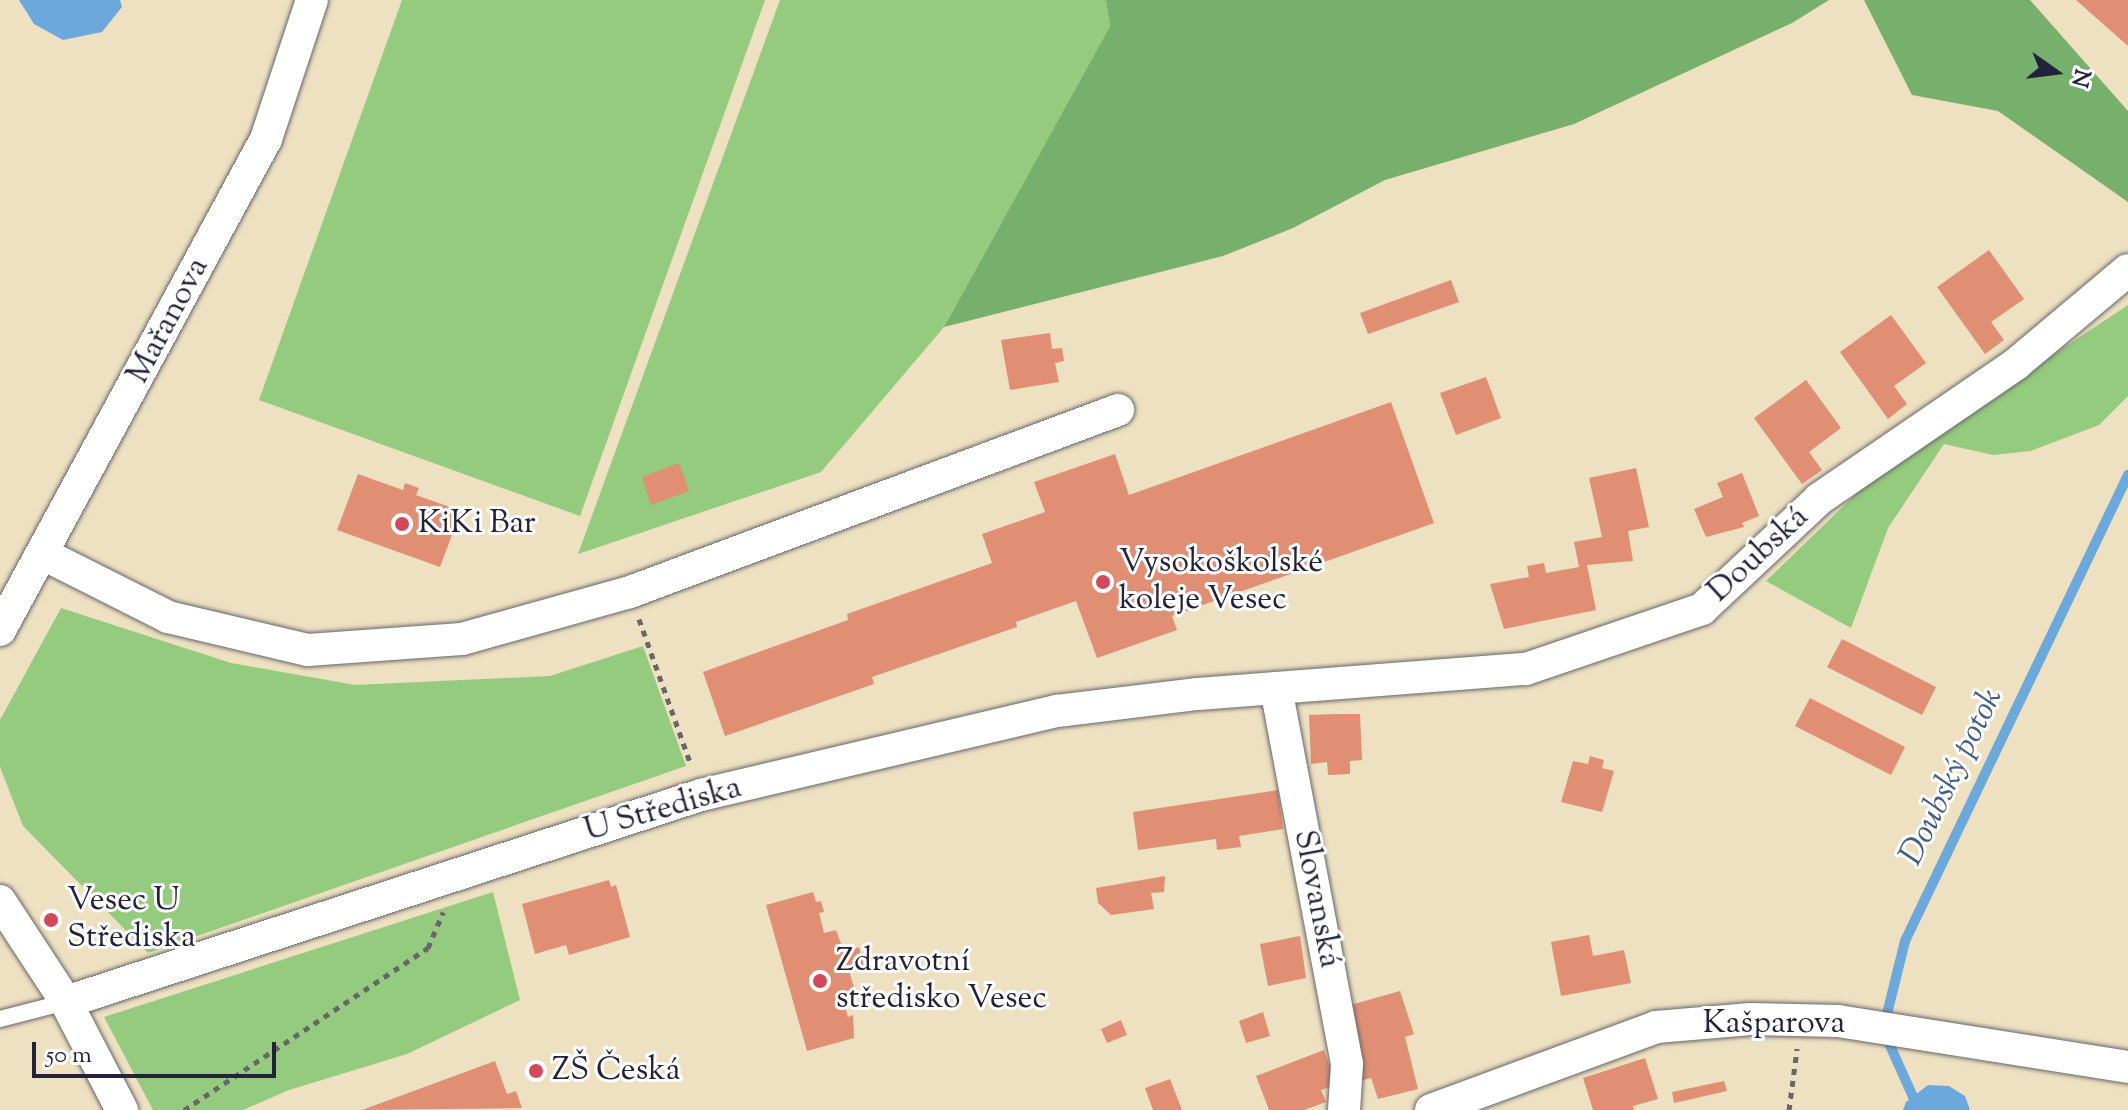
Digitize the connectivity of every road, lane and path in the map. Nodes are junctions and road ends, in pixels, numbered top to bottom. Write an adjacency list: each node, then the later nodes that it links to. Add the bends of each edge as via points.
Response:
1 (312, 0): 4 (street, Mařanova, via 266,139)
2 (2128, 270): 7 (street, Doubská, via 2016,364 1819,499 1702,609 1526,669)
3 (1118, 410): 5 (street)
4 (43, 554): 5 (street, via 168,617 308,650 462,639); 6 (street, Mařanova)
5 (630, 592): 8 (path)
6 (0, 630)
7 (1276, 688): 8 (street, U Střediska, via 1057,711); 17 (street, Slovanská, via 1347,1064)
8 (701, 795): 9 (street, U Střediska)
9 (459, 872): 11 (street, U Střediska); 16 (path, via 428,948)
10 (0, 901): 11 (street)
11 (66, 1002): 12 (lane); 15 (street)
12 (0, 1019)
13 (1801, 1020): 14 (street, Kašparova, via 1901,1029); 18 (street, Kašparova, via 1656,1027); 19 (path)
14 (2128, 1067)
15 (122, 1110)
16 (184, 1110)
17 (1344, 1110)
18 (1431, 1110)
19 (1789, 1110)

